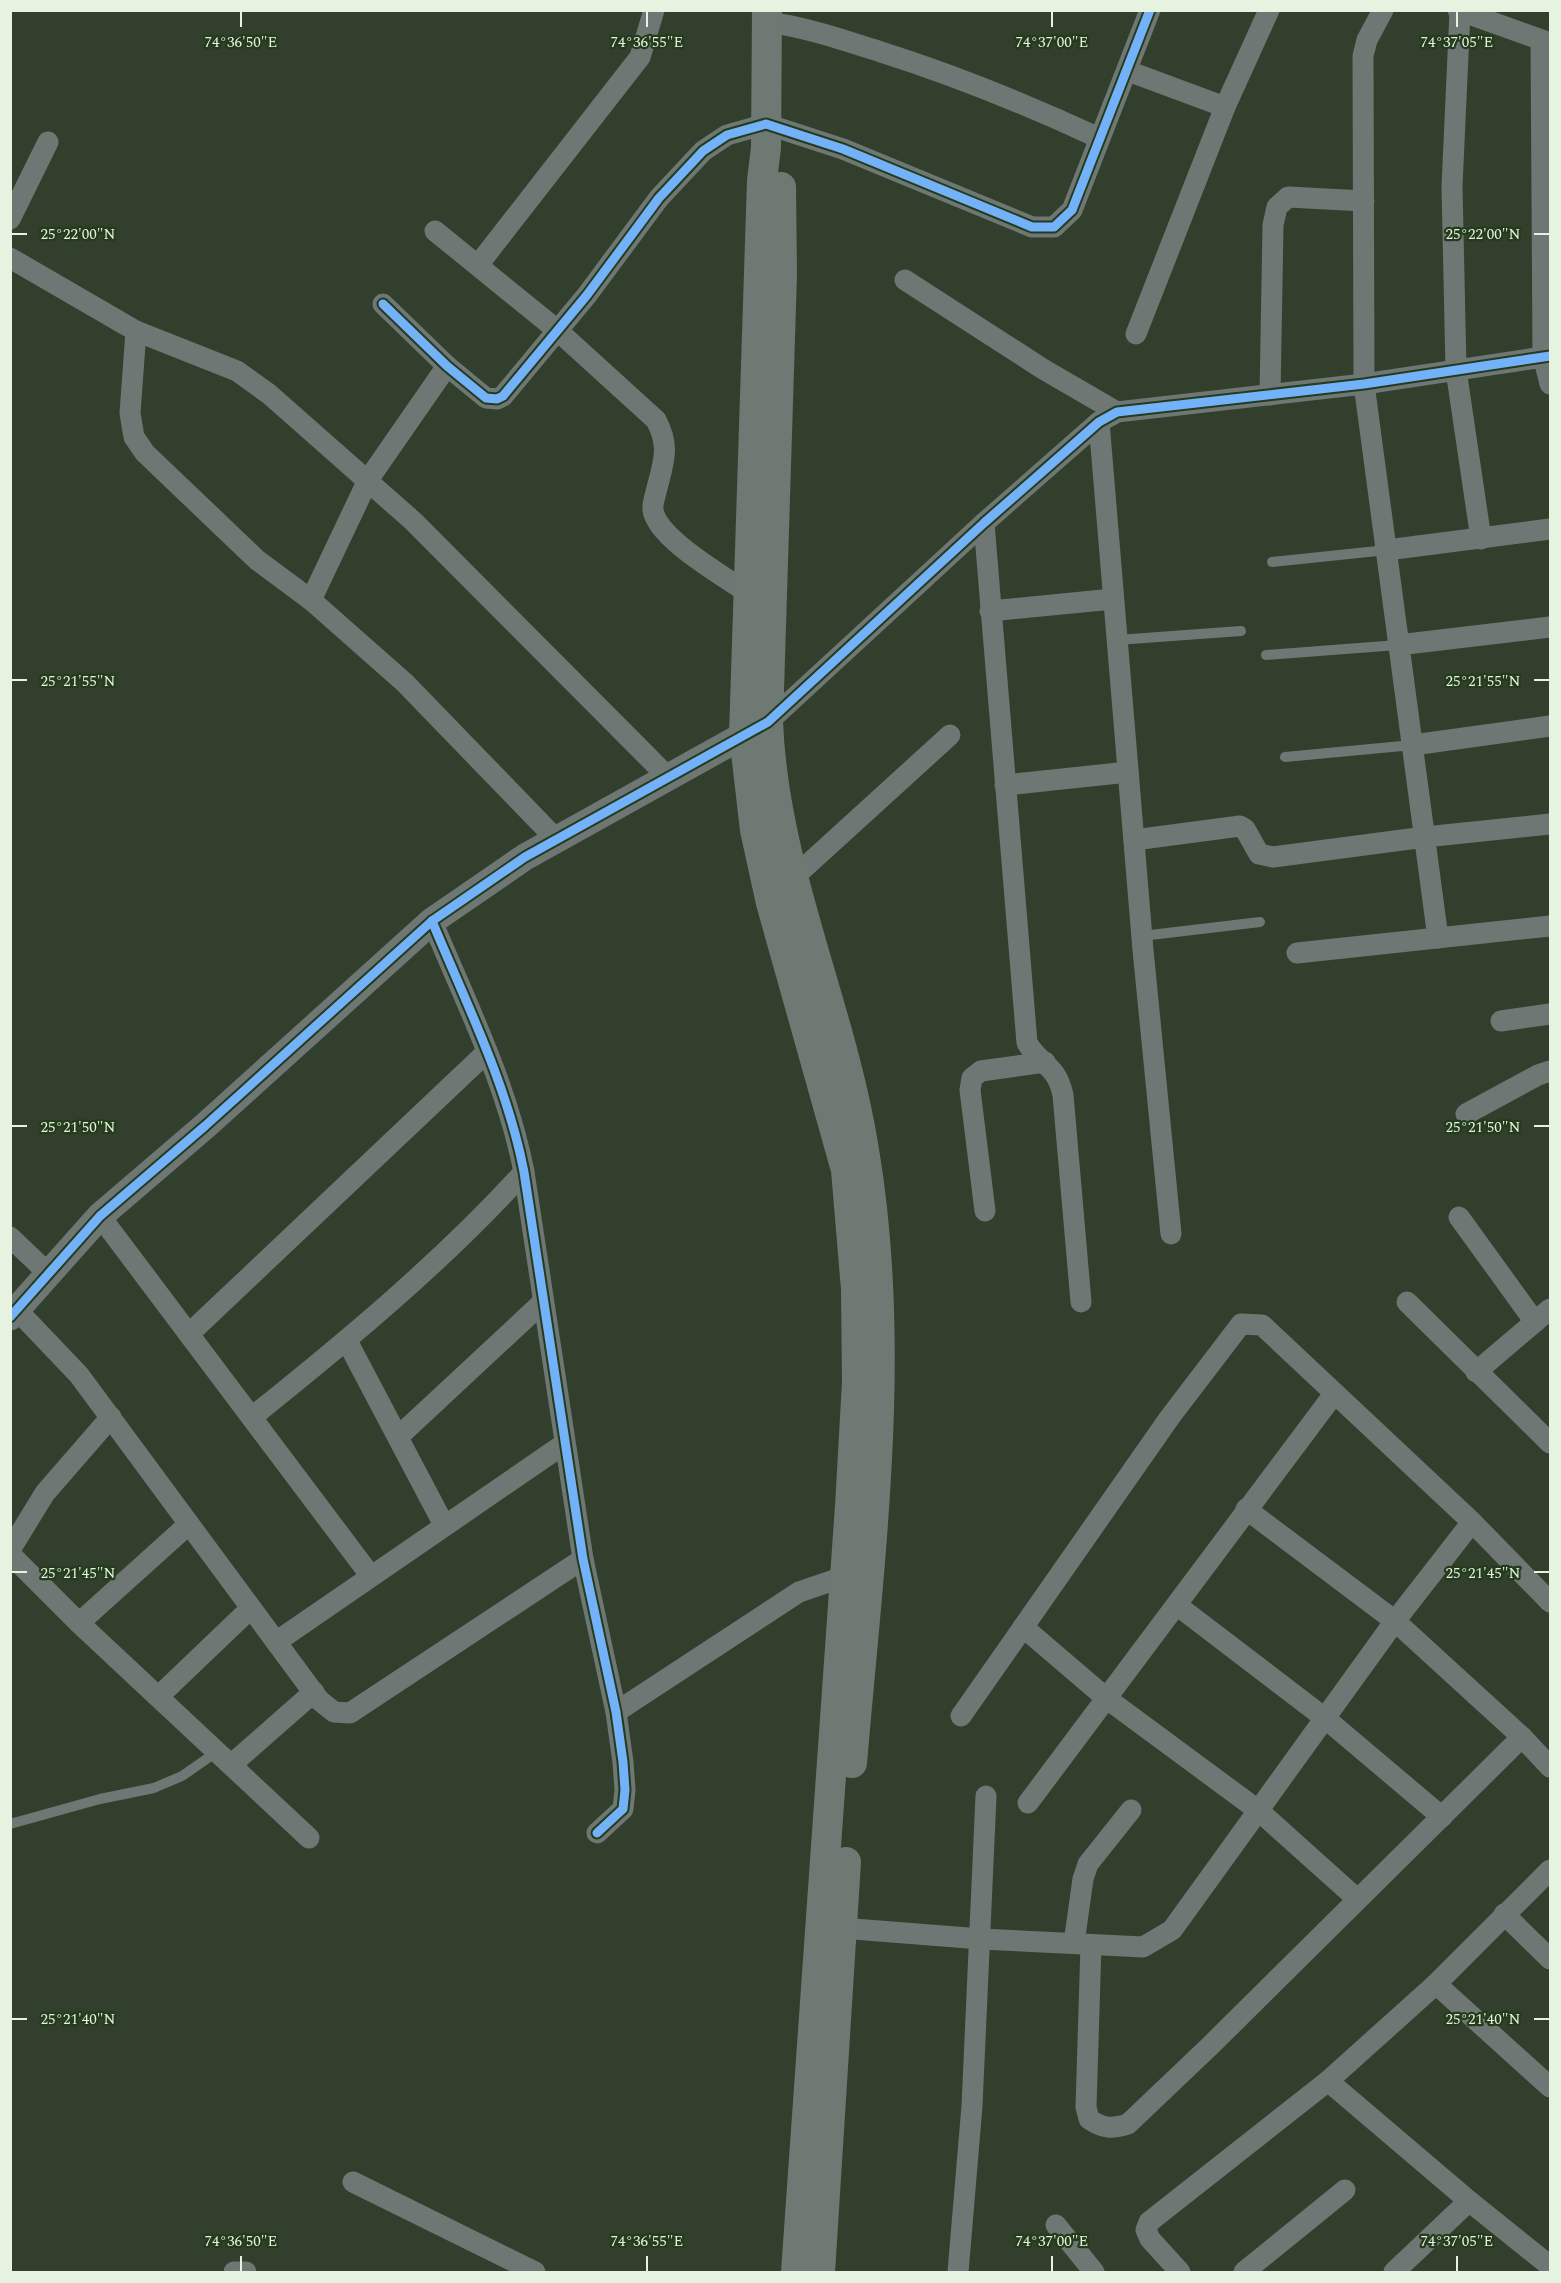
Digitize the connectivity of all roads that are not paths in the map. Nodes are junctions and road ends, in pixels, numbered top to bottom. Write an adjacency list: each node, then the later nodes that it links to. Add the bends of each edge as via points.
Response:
1 (654, 10): 17 (street, via 640,57)
2 (1150, 10): 8 (street)
3 (1269, 10): 9 (street)
4 (1383, 10): 13 (street, via 1363,56)
5 (1459, 11): 7 (street); 25 (street, via 1452,186)
6 (767, 16): 10 (main road); 11 (street, via 949,74 1011,97)
7 (1546, 42): 23 (street)
8 (1128, 71): 9 (street); 11 (street)
9 (1225, 107): 22 (street)
10 (766, 136): 11 (street, via 843,149 1032,227 1054,227 1072,210); 20 (street, via 727,135 703,151 659,198); 36 (main road); 46 (main road, via 781,185 782,274)
11 (1099, 138)
12 (48, 142): 14 (street)
13 (1364, 201): 26 (street); 28 (street, via 1288,197 1277,207 1273,225)
14 (10, 219)
15 (435, 231): 17 (street)
16 (10, 258): 21 (street)
17 (477, 265): 20 (street)
18 (905, 280): 29 (street, via 1043,369)
19 (383, 304): 24 (street)
20 (557, 330): 24 (street, via 504,396 497,399 486,398); 36 (street, via 656,420 664,435 666,450 652,509 658,523 669,536)
21 (136, 331): 30 (street, via 237,371); 38 (street, via 130,413 134,437 145,453 257,560)
22 (1136, 334)
23 (1547, 356): 25 (street); 27 (street)
24 (447, 366): 30 (street)
25 (1456, 370): 26 (street); 33 (street)
26 (1364, 384): 28 (street); 34 (street)
27 (1551, 384)
28 (1270, 395): 29 (street)
29 (1108, 417): 31 (street); 37 (street)
30 (368, 480): 38 (street); 51 (street)
31 (984, 523): 39 (street); 46 (street)
32 (1551, 529): 33 (street)
33 (1481, 539): 34 (street)
34 (1387, 550): 35 (lane); 43 (street)
35 (1272, 562)
36 (749, 594): 46 (main road)
37 (1113, 599): 39 (street); 42 (street)
38 (311, 600): 55 (street, via 405,683)
39 (990, 610): 52 (street)
40 (1551, 627): 43 (street)
41 (1241, 631): 42 (lane)
42 (1117, 640): 50 (street)
43 (1398, 645): 44 (lane); 48 (street)
44 (1266, 655)
45 (1551, 726): 48 (street)
46 (756, 729): 51 (street); 57 (main road, via 769,756 778,820); 97 (main road, via 755,830 771,903 846,1170 856,1290)
47 (950, 735): 57 (street)
48 (1413, 745): 49 (lane); 54 (street)
49 (1285, 757)
50 (1128, 772): 52 (street); 56 (street)
51 (669, 778): 55 (street)
52 (1005, 785): 67 (street, via 1027,1043)
53 (1551, 824): 54 (street)
54 (1425, 837): 56 (street, via 1273,857 1259,854 1240,826); 62 (street)
55 (557, 840): 58 (street, via 525,857)
56 (1134, 840): 61 (street)
57 (793, 878): 97 (main road, via 845,1065 864,1149 872,1213 880,1324 879,1393)
58 (432, 921): 66 (street); 72 (street)
59 (1260, 922): 61 (lane)
60 (1551, 926): 62 (street)
61 (1142, 936): 74 (street)
62 (1438, 938): 63 (street)
63 (1297, 953)
64 (1551, 1014): 65 (street)
65 (1502, 1021)
66 (487, 1052): 70 (street, via 511,1117); 82 (street)
67 (1045, 1062): 71 (street, via 981,1071 972,1078 970,1090); 78 (street, via 1059,1077 1063,1095)
68 (1551, 1071): 69 (street)
69 (1466, 1114)
70 (524, 1172): 77 (street); 83 (street, via 494,1205)
71 (985, 1211)
72 (100, 1216): 76 (street); 82 (street)
73 (1459, 1217): 81 (street)
74 (1172, 1234)
75 (10, 1238): 76 (street)
76 (50, 1275): 80 (street)
77 (543, 1302): 89 (street); 90 (street)
78 (1081, 1302)
79 (1407, 1302): 84 (street)
80 (14, 1314): 86 (street, via 79,1375)
81 (1543, 1316): 84 (street)
82 (190, 1333): 87 (street)
83 (347, 1341): 87 (street); 89 (street)
84 (1476, 1372): 88 (street)
85 (1334, 1394): 91 (street); 92 (street); 104 (street, via 1262,1325 1241,1324 1170,1417)
86 (111, 1417): 93 (street); 95 (street, via 45,1493)
87 (252, 1417): 98 (street)
88 (1548, 1435)
89 (398, 1437): 94 (street)
90 (564, 1444): 94 (street); 96 (street)
91 (1246, 1509): 100 (street); 102 (street)
92 (1472, 1522): 99 (street); 102 (street)
93 (189, 1524): 101 (street); 103 (street)
94 (444, 1525): 98 (street)
95 (10, 1552): 103 (street)
96 (583, 1559): 106 (street, via 350,1713 334,1712); 109 (street)
97 (856, 1573): 109 (street, via 799,1592); 126 (main road); 141 (main road)
98 (370, 1575): 105 (street)
99 (1551, 1602)
100 (1178, 1606): 108 (street); 111 (street)
101 (251, 1608): 105 (street); 107 (street)
102 (1395, 1621): 111 (street); 112 (street)
103 (79, 1623): 107 (street)
104 (1023, 1627): 108 (street); 110 (street)
105 (276, 1642): 106 (street)
106 (314, 1692): 113 (street)
107 (159, 1696): 113 (street)
108 (1106, 1698): 116 (street); 118 (street)
109 (616, 1712): 121 (street, via 625,1790 622,1809)
110 (961, 1716)
111 (1326, 1719): 118 (street); 119 (street)
112 (1522, 1737): 114 (street); 119 (street)
113 (225, 1758): 120 (lane, via 154,1788); 122 (street)
114 (1551, 1767)
115 (986, 1796): 127 (street)
116 (1028, 1803)
117 (1131, 1810): 128 (street, via 1088,1864 1083,1879)
118 (1259, 1811): 124 (street); 128 (street, via 1172,1930 1143,1947)
119 (1442, 1818): 124 (street)
120 (10, 1824)
121 (597, 1833)
122 (309, 1838)
123 (1551, 1870): 125 (street)
124 (1356, 1898): 128 (street, via 1202,2054 1128,2124 1114,2129 1098,2126 1089,2119 1086,2107)
125 (1504, 1914): 129 (street); 130 (street)
126 (841, 1928): 127 (street); 142 (main road)
127 (981, 1939): 128 (street); 143 (street)
128 (1083, 1944)
129 (1551, 1959)
130 (1436, 1984): 131 (street); 132 (street)
131 (1328, 2080): 135 (street); 145 (street, via 1149,2222 1146,2230 1150,2239)
132 (1551, 2087)
133 (353, 2182): 140 (street)
134 (1345, 2190): 146 (street)
135 (1469, 2201): 137 (street); 147 (street)
136 (1056, 2225): 144 (street)
137 (1551, 2266)
138 (234, 2272): 139 (street)
139 (246, 2272)
140 (535, 2272)
141 (796, 2272)
142 (820, 2272)
143 (958, 2272)
144 (1094, 2272)
145 (1180, 2272)
146 (1244, 2272)
147 (1394, 2272)

